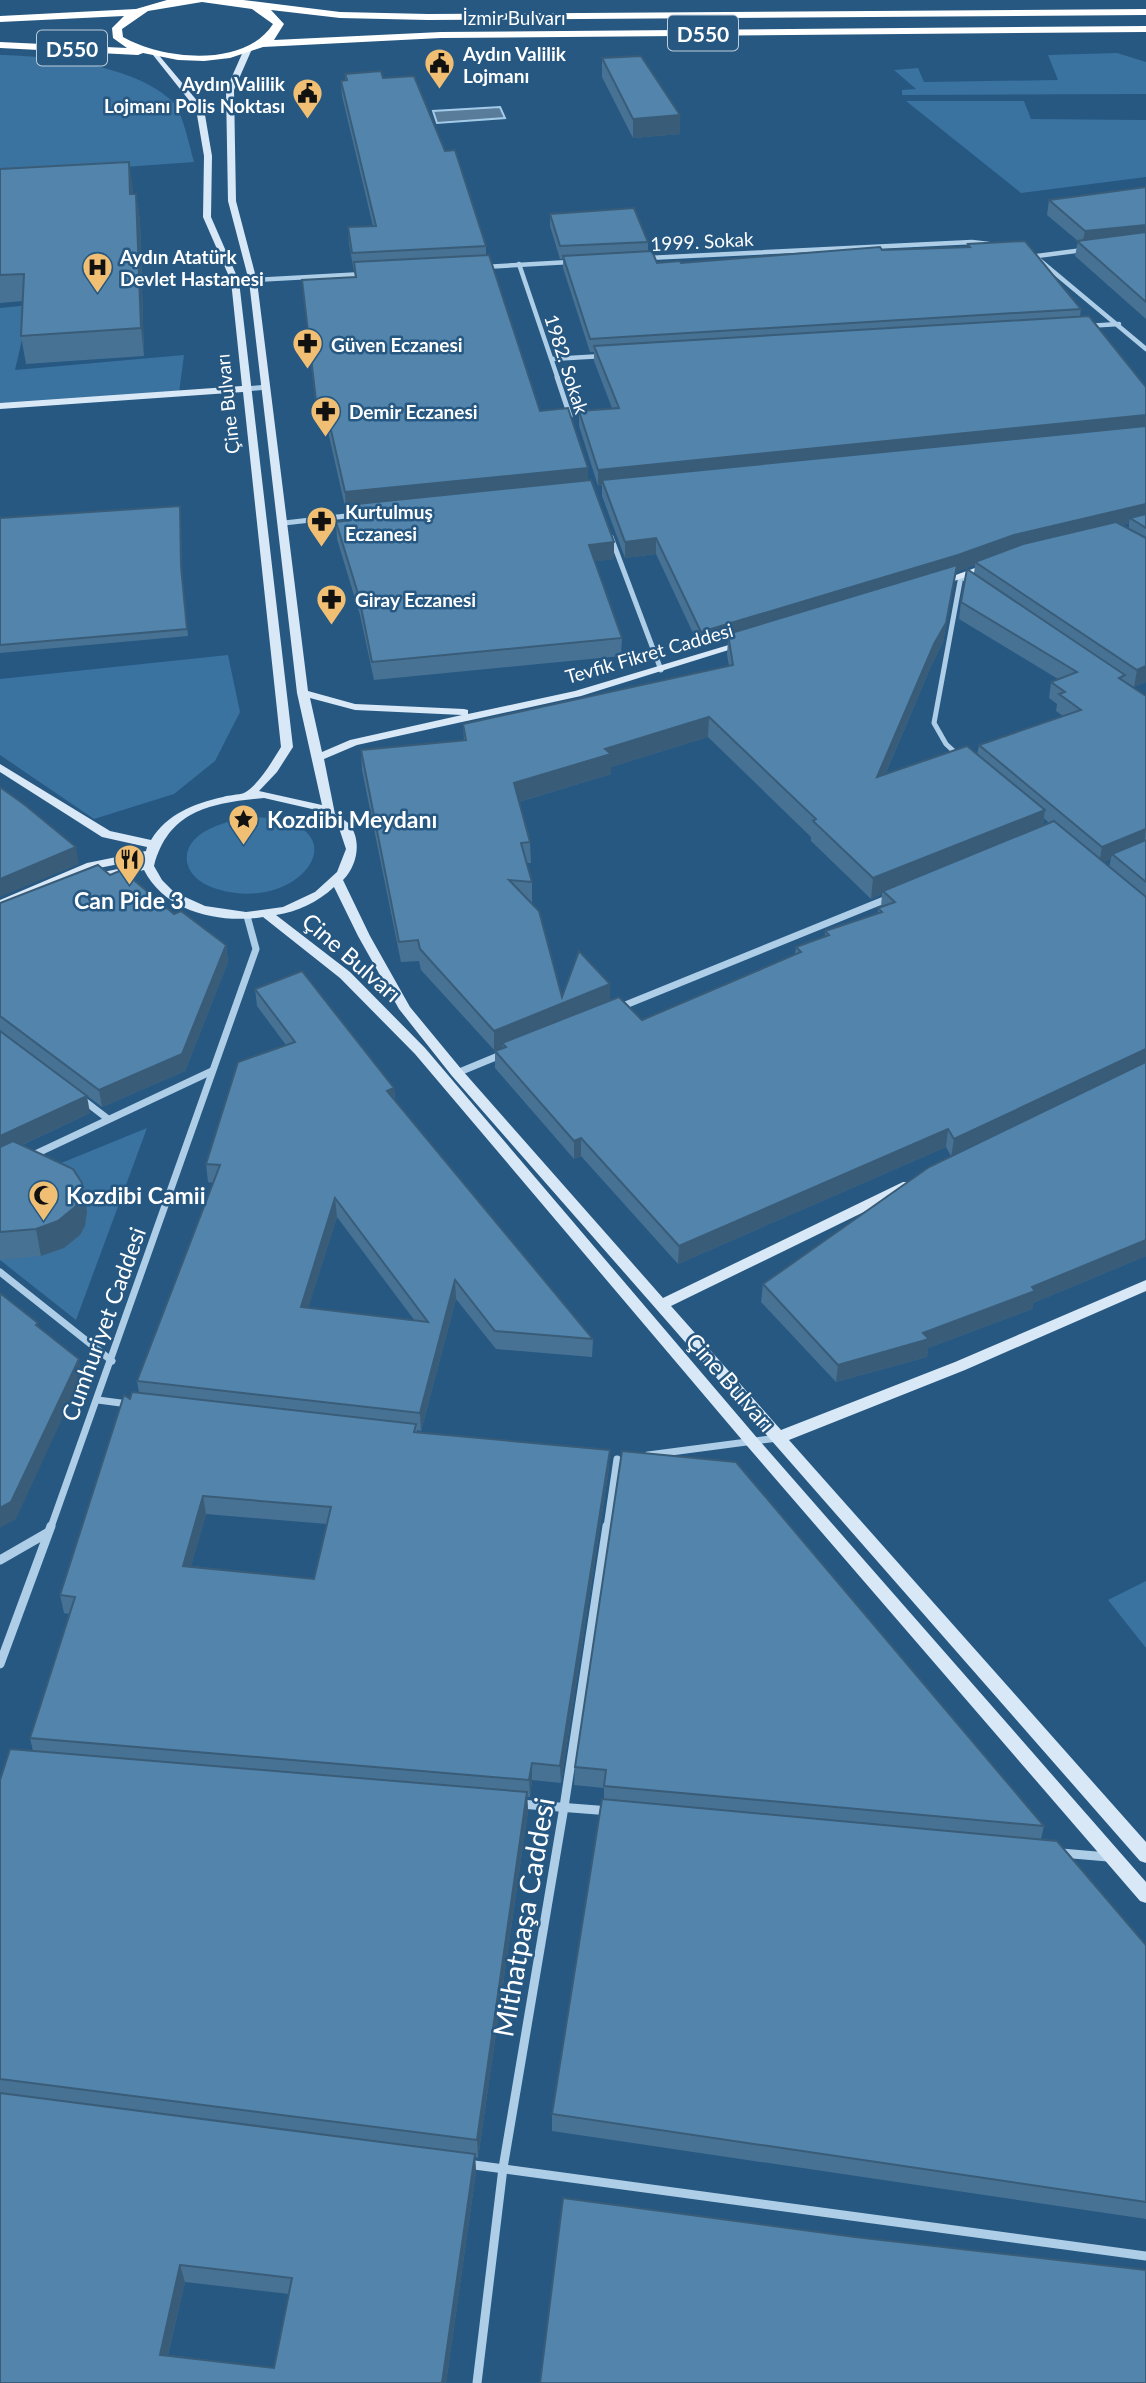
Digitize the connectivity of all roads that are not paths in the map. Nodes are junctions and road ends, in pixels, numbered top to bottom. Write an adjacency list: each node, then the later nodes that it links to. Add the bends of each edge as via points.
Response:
1 (200, 0): 4 (highway, D550)
2 (205, 0): 3 (highway, D550)
3 (242, 3): 5 (highway, İzmir Bulvarı / D550, via 341,15 428,17); 8 (highway, D550, via 274,15 279,24 277,33)
4 (139, 11): 6 (highway, D550); 11 (highway, D550, via 124,19 117,29 118,38)
5 (1146, 12)
6 (0, 19)
7 (1146, 29): 8 (highway, İzmir Bulvarı / D550, via 441,35)
8 (260, 44): 10 (highway, D550)
9 (0, 45): 11 (highway, D550)
10 (248, 50): 12 (highway, D550, via 196,58); 23 (main road, Çine Bulvarı, via 230,90 229,115 232,201)
11 (144, 52): 12 (highway, D550)
12 (157, 55): 22 (main road, Çine Bulvarı, via 200,109 208,156 207,217)
13 (1001, 245): 17 (street, 1999. Sokak, via 972,242)
14 (1026, 249): 16 (street)
15 (1091, 249): 16 (street)
16 (1037, 256): 24 (street)
17 (642, 258)
18 (581, 261): 19 (street)
19 (519, 264): 20 (street); 28 (street, 1982. Sokak)
20 (480, 267)
21 (373, 274): 23 (street)
22 (235, 281): 23 (street); 30 (main road, Çine Bulvarı)
23 (253, 281): 29 (main road, Çine Bulvarı)
24 (1119, 324): 25 (street); 26 (street)
25 (1077, 326)
26 (1146, 349)
27 (607, 356): 28 (street)
28 (552, 359): 32 (street, 1982. Sokak)
29 (267, 387): 30 (street); 34 (main road, Çine Bulvarı)
30 (246, 389): 31 (main road); 47 (main road, Çine Bulvarı, via 288,747)
31 (0, 406)
32 (573, 424)
33 (365, 514): 34 (street)
34 (284, 523): 42 (main road, Çine Bulvarı)
35 (608, 528): 41 (street)
36 (994, 564): 37 (main road)
37 (961, 576): 38 (main road); 39 (street); 45 (street, via 934,723 946,744)
38 (922, 588)
39 (984, 592)
40 (752, 641): 41 (main road, Tevfik Fikret Caddesi)
41 (661, 670): 43 (main road, Tevfik Fikret Caddesi, via 577,694)
42 (303, 693): 43 (main road, Tevfik Fikret Caddesi, via 355,707); 44 (main road, Çine Bulvarı)
43 (482, 713): 44 (main road, Tevfik Fikret Caddesi, via 354,742)
44 (317, 758): 48 (main road, Çine Bulvarı)
45 (967, 762)
46 (0, 768): 49 (main road, via 106,834)
47 (248, 796): 48 (main road, via 295,798); 49 (main road, via 202,805 176,818)
48 (330, 813): 50 (main road, via 352,841 351,862)
49 (150, 854): 52 (main road, via 92,866); 54 (main road, via 162,891 184,905 213,914); 55 (main road)
50 (338, 882): 53 (main road, via 314,899); 59 (main road, Çine Bulvarı, via 405,1009)
51 (898, 894): 56 (street)
52 (0, 904)
53 (266, 914): 54 (main road); 71 (main road, Çine Bulvarı, via 345,975 420,1051)
54 (247, 916): 58 (street, Cumhuriyet Caddesi, via 256,949)
55 (0, 917)
56 (606, 1013)
57 (506, 1053): 59 (street)
58 (212, 1070): 61 (street); 67 (street, Cumhuriyet Caddesi)
59 (457, 1073): 66 (main road, Çine Bulvarı)
60 (76, 1094): 61 (street)
61 (108, 1119): 62 (street)
62 (24, 1159)
63 (922, 1178): 66 (main road)
64 (0, 1272): 67 (street)
65 (1146, 1285): 70 (main road)
66 (661, 1305): 70 (main road, Çine Bulvarı)
67 (112, 1361): 68 (street, Cumhuriyet Caddesi)
68 (98, 1400): 69 (street); 76 (street, Cumhuriyet Caddesi)
69 (139, 1405)
70 (778, 1438): 71 (street); 83 (main road, Çine Bulvarı)
71 (753, 1443): 72 (street); 84 (main road, Çine Bulvarı)
72 (645, 1455)
73 (604, 1457): 75 (street)
74 (631, 1457): 75 (street)
75 (617, 1459): 80 (street, Mithatpaşa Caddesi)
76 (47, 1533): 77 (street); 78 (street, Cumhuriyet Caddesi)
77 (0, 1560)
78 (0, 1664)
79 (509, 1803): 80 (street)
80 (564, 1807): 81 (street); 87 (street, Mithatpaşa Caddesi)
81 (619, 1812)
82 (1044, 1851): 84 (street)
83 (1146, 1855)
84 (1112, 1858): 85 (main road, Çine Bulvarı)
85 (1146, 1895)
86 (449, 2161): 87 (street)
87 (503, 2168): 88 (street); 89 (street, Mithatpaşa Caddesi)
88 (1146, 2256)
89 (477, 2383)

